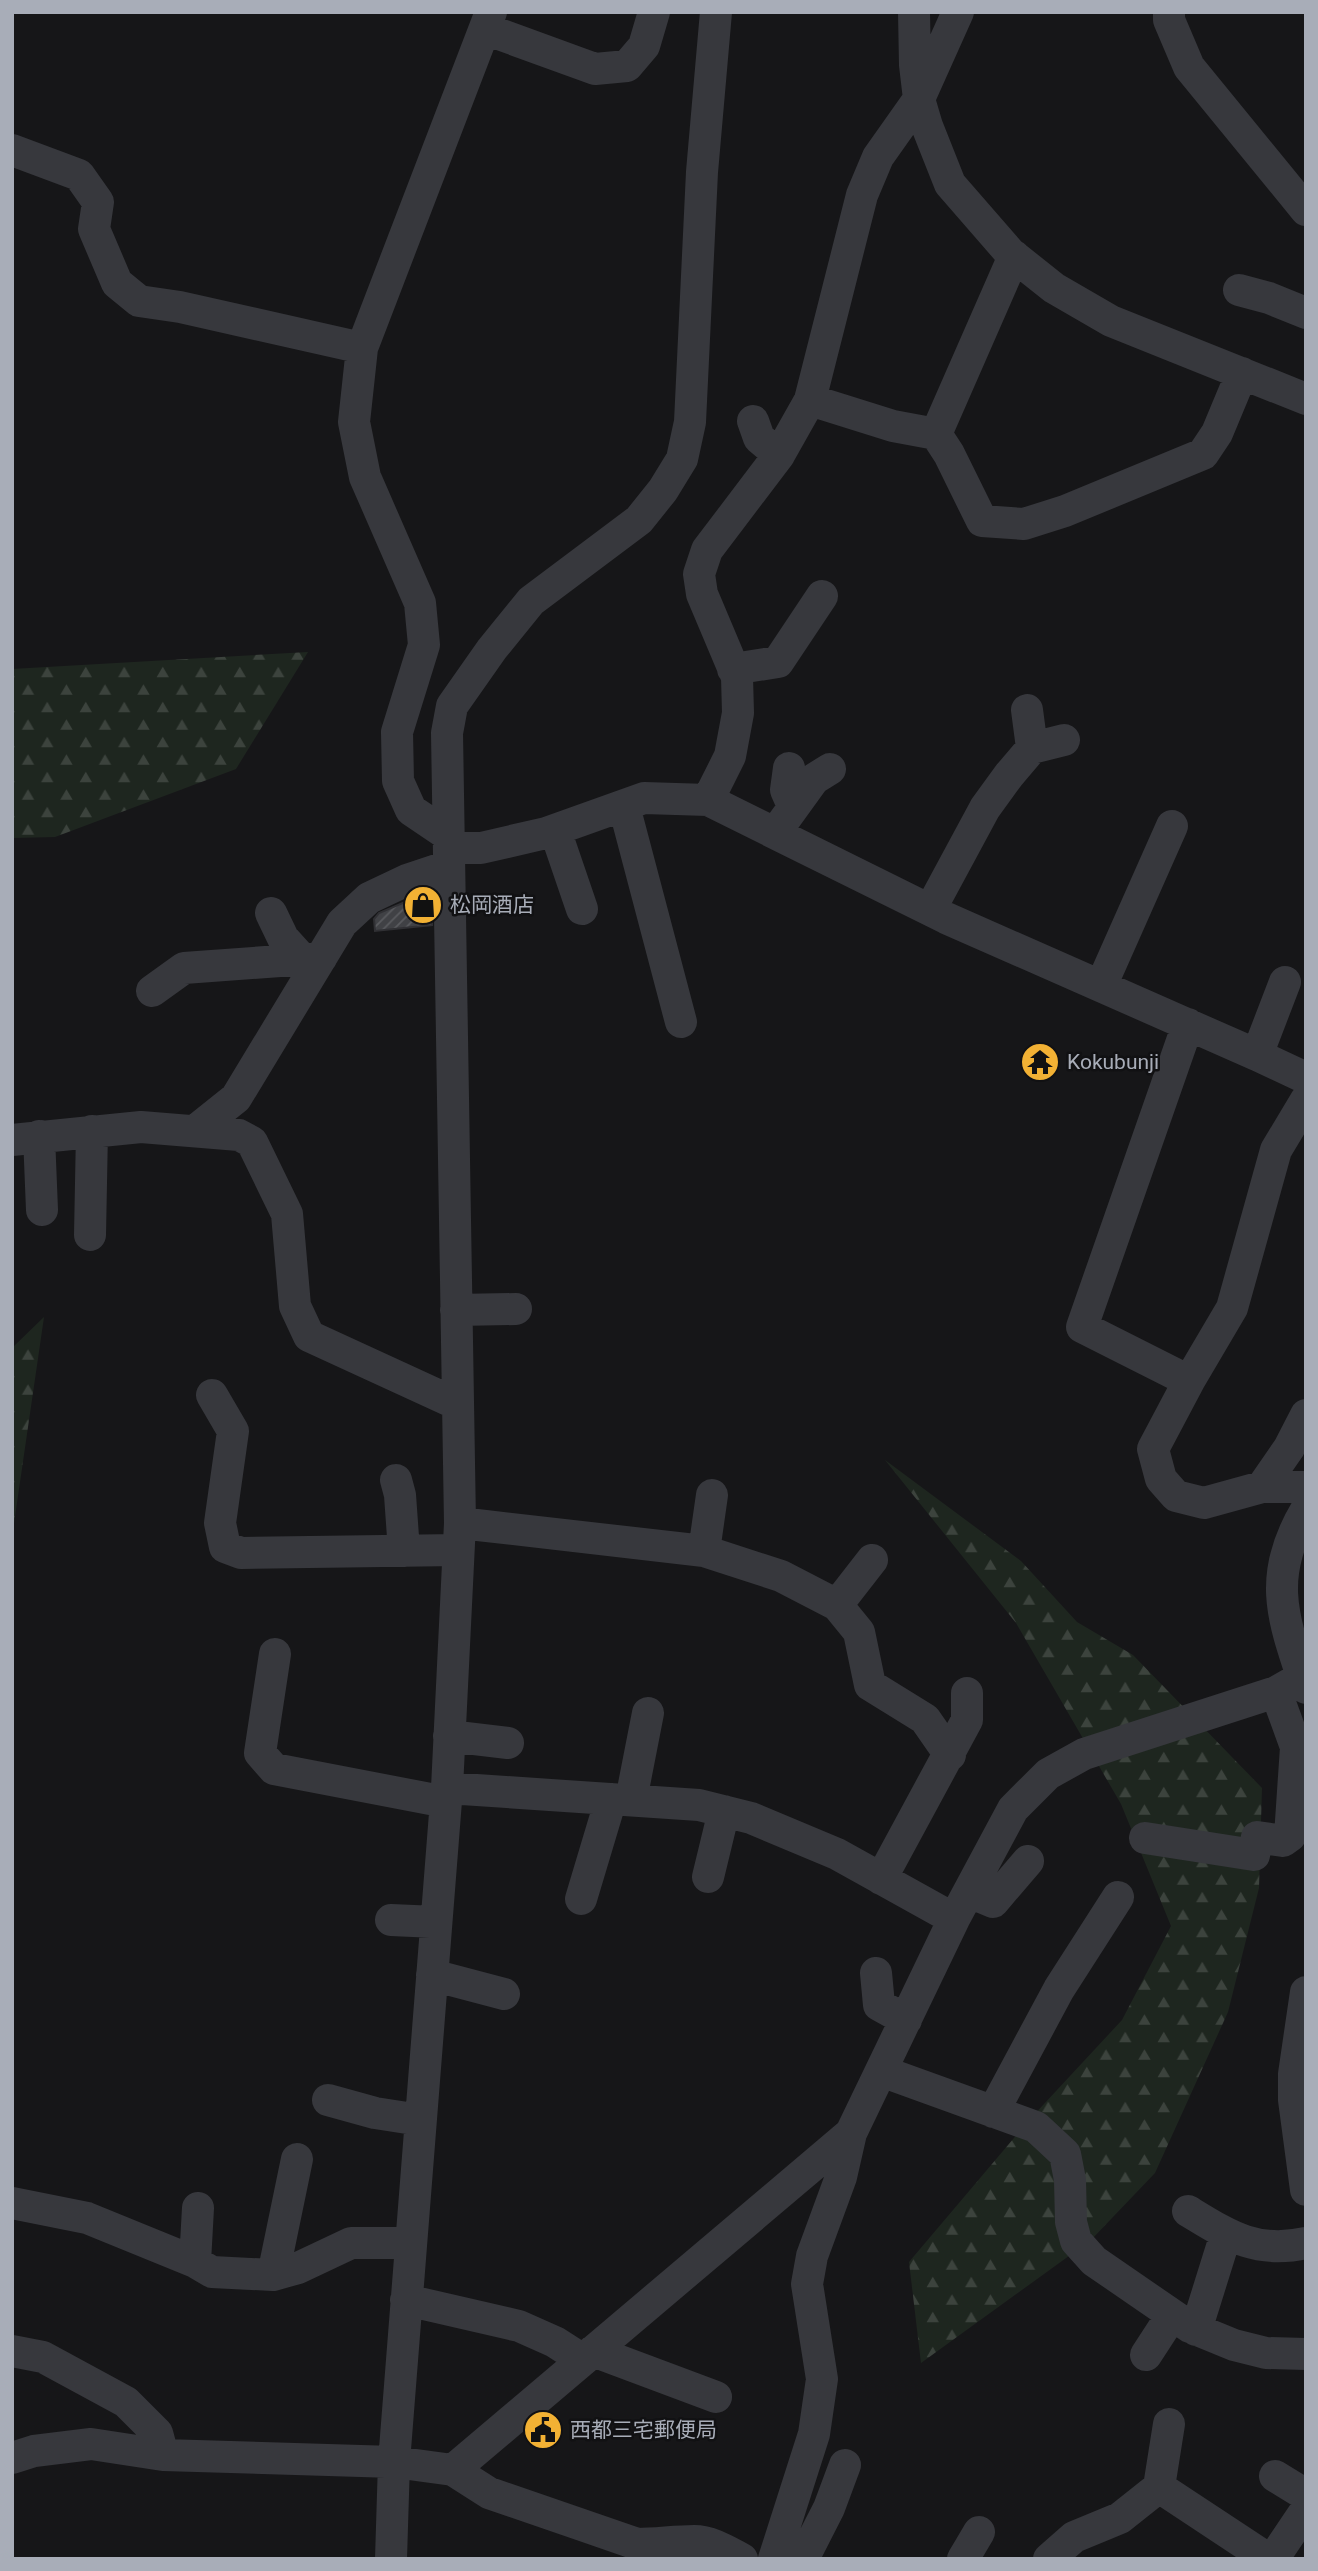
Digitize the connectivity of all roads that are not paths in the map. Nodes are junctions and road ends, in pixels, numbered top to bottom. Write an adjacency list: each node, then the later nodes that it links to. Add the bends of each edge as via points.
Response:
1 (654, 12): 6 (street, via 644,46 627,66 595,69)
2 (716, 12): 33 (street, via 702,172 690,422 682,459 639,520 531,601 452,706 447,733)
3 (914, 12): 7 (street)
4 (958, 12): 7 (street)
5 (1169, 12): 9 (street, via 1189,67)
6 (488, 20): 13 (street)
7 (919, 99): 10 (street, via 950,184); 16 (street, via 878,157 862,195)
8 (12, 150): 13 (street, via 79,175 98,202 94,229 117,283 139,301)
9 (1306, 209)
10 (1014, 256): 14 (street, via 1054,288 1111,321); 18 (street)
11 (1239, 290): 12 (street)
12 (1306, 313)
13 (362, 348): 33 (street, via 354,422 365,477 420,603 424,645 397,732 398,781 411,810)
14 (1242, 373): 15 (street); 18 (street, via 1217,433 1203,454 1024,524 982,521)
15 (1306, 399)
16 (810, 400): 18 (street); 19 (street)
17 (753, 421): 19 (street, via 759,438)
18 (936, 434)
19 (779, 455): 21 (street, via 708,550 699,574 702,594)
20 (822, 596): 21 (street, via 778,662)
21 (733, 669): 27 (street, via 738,713 730,755)
22 (1027, 710): 24 (street)
23 (1064, 740): 24 (street)
24 (1032, 748): 35 (street, via 985,808)
25 (789, 768): 29 (street, via 786,790)
26 (830, 769): 29 (street, via 814,779)
27 (708, 800): 28 (street, via 644,798); 32 (street)
28 (624, 806): 31 (street); 41 (street)
29 (793, 806): 32 (street)
30 (1172, 826): 39 (street)
31 (555, 830): 33 (street, via 481,848); 34 (street)
32 (775, 833): 35 (street)
33 (449, 850): 37 (street, via 407,880 369,898); 52 (street)
34 (582, 909)
35 (930, 910): 39 (street)
36 (271, 913): 37 (street, via 283,939)
37 (312, 959): 40 (street, via 184,968); 46 (street, via 236,1098)
38 (1285, 982): 43 (street)
39 (1101, 986): 42 (street)
40 (152, 991)
41 (681, 1022)
42 (1188, 1024): 43 (street); 53 (street, via 1082,1327)
43 (1257, 1055): 44 (street)
44 (1306, 1079)
45 (1306, 1100): 53 (street, via 1276,1150 1232,1308)
46 (197, 1130): 47 (street, via 141,1127); 55 (street, via 239,1135 252,1142 287,1214 295,1306 309,1336)
47 (92, 1131): 48 (street); 50 (street)
48 (26, 1138): 49 (street)
49 (42, 1210)
50 (90, 1235)
51 (516, 1309): 52 (street)
52 (456, 1310): 55 (street)
53 (1189, 1381): 58 (street, via 1153,1449 1161,1479 1176,1496 1204,1503)
54 (212, 1395): 63 (street, via 233,1431 220,1522 225,1547 241,1553)
55 (457, 1404): 62 (street)
56 (1306, 1415): 58 (street)
57 (396, 1480): 63 (street)
58 (1262, 1487): 59 (street)
59 (1306, 1487)
60 (712, 1495): 64 (street)
61 (1306, 1510): 68 (street, via 1291,1535 1282,1569 1281,1605)
62 (459, 1537): 63 (street); 64 (street); 71 (street)
63 (404, 1551)
64 (704, 1551): 66 (street, via 781,1577)
65 (872, 1560): 66 (street)
66 (837, 1605): 73 (street, via 859,1632 870,1685 925,1720)
67 (275, 1654): 74 (street, via 260,1753 274,1769)
68 (1297, 1683): 77 (street, via 1290,1836 1283,1841 1257,1837 1254,1855); 81 (street, via 1084,1754 1048,1774 1013,1810)
69 (967, 1693): 73 (street, via 967,1720)
70 (648, 1713): 75 (street)
71 (449, 1736): 72 (street); 74 (street)
72 (508, 1743)
73 (950, 1755): 80 (street)
74 (446, 1796): 75 (street); 86 (street)
75 (621, 1800): 76 (street); 83 (street)
76 (724, 1811): 79 (street); 80 (street, via 837,1854)
77 (1145, 1838)
78 (1028, 1861): 81 (street, via 993,1902)
79 (708, 1877)
80 (881, 1879): 84 (street)
81 (969, 1892): 84 (street)
82 (1118, 1897): 94 (street, via 1059,1989)
83 (581, 1899)
84 (954, 1919): 91 (street)
85 (391, 1920): 86 (street)
86 (436, 1922): 88 (street)
87 (876, 1973): 91 (street, via 879,2005)
88 (432, 1975): 90 (street); 95 (street)
89 (1306, 1992): 98 (street, via 1294,2074)
90 (504, 1994)
91 (906, 2020): 92 (street)
92 (881, 2071): 94 (street); 96 (street)
93 (328, 2101): 95 (street)
94 (993, 2112): 108 (street, via 1036,2127 1065,2154 1076,2241 1094,2262)
95 (421, 2120): 103 (street)
96 (851, 2133): 112 (street); 126 (street, via 807,2284 822,2379 814,2434)
97 (297, 2159): 106 (street)
98 (1306, 2190)
99 (12, 2203): 105 (street, via 88,2218)
100 (198, 2208): 105 (street)
101 (1188, 2211): 102 (street)
102 (1226, 2235): 104 (street, via 1260,2247); 108 (street)
103 (411, 2243): 106 (street, via 351,2244); 107 (street)
104 (1306, 2243)
105 (195, 2262): 106 (street, via 212,2272)
106 (273, 2275)
107 (406, 2300): 112 (street, via 519,2326); 117 (street)
108 (1184, 2322): 110 (street, via 1234,2346); 111 (street)
109 (12, 2351): 115 (street, via 43,2357 126,2402 157,2433)
110 (1306, 2354)
111 (1146, 2355)
112 (588, 2356): 113 (street); 119 (street)
113 (716, 2397)
114 (1169, 2424): 121 (street)
115 (163, 2455): 116 (street, via 91,2444); 117 (street)
116 (12, 2458)
117 (394, 2462): 119 (street); 124 (street)
118 (845, 2465): 127 (street)
119 (453, 2470): 125 (street, via 489,2493 637,2544 696,2541)
120 (1275, 2476): 122 (street)
121 (1159, 2487): 128 (street, via 1120,2518 1074,2537); 129 (street)
122 (1306, 2495)
123 (1306, 2510): 130 (street)
124 (391, 2559)
125 (742, 2559)
126 (774, 2559)
127 (803, 2559)
128 (1049, 2559)
129 (1268, 2559)
130 (1273, 2559)

